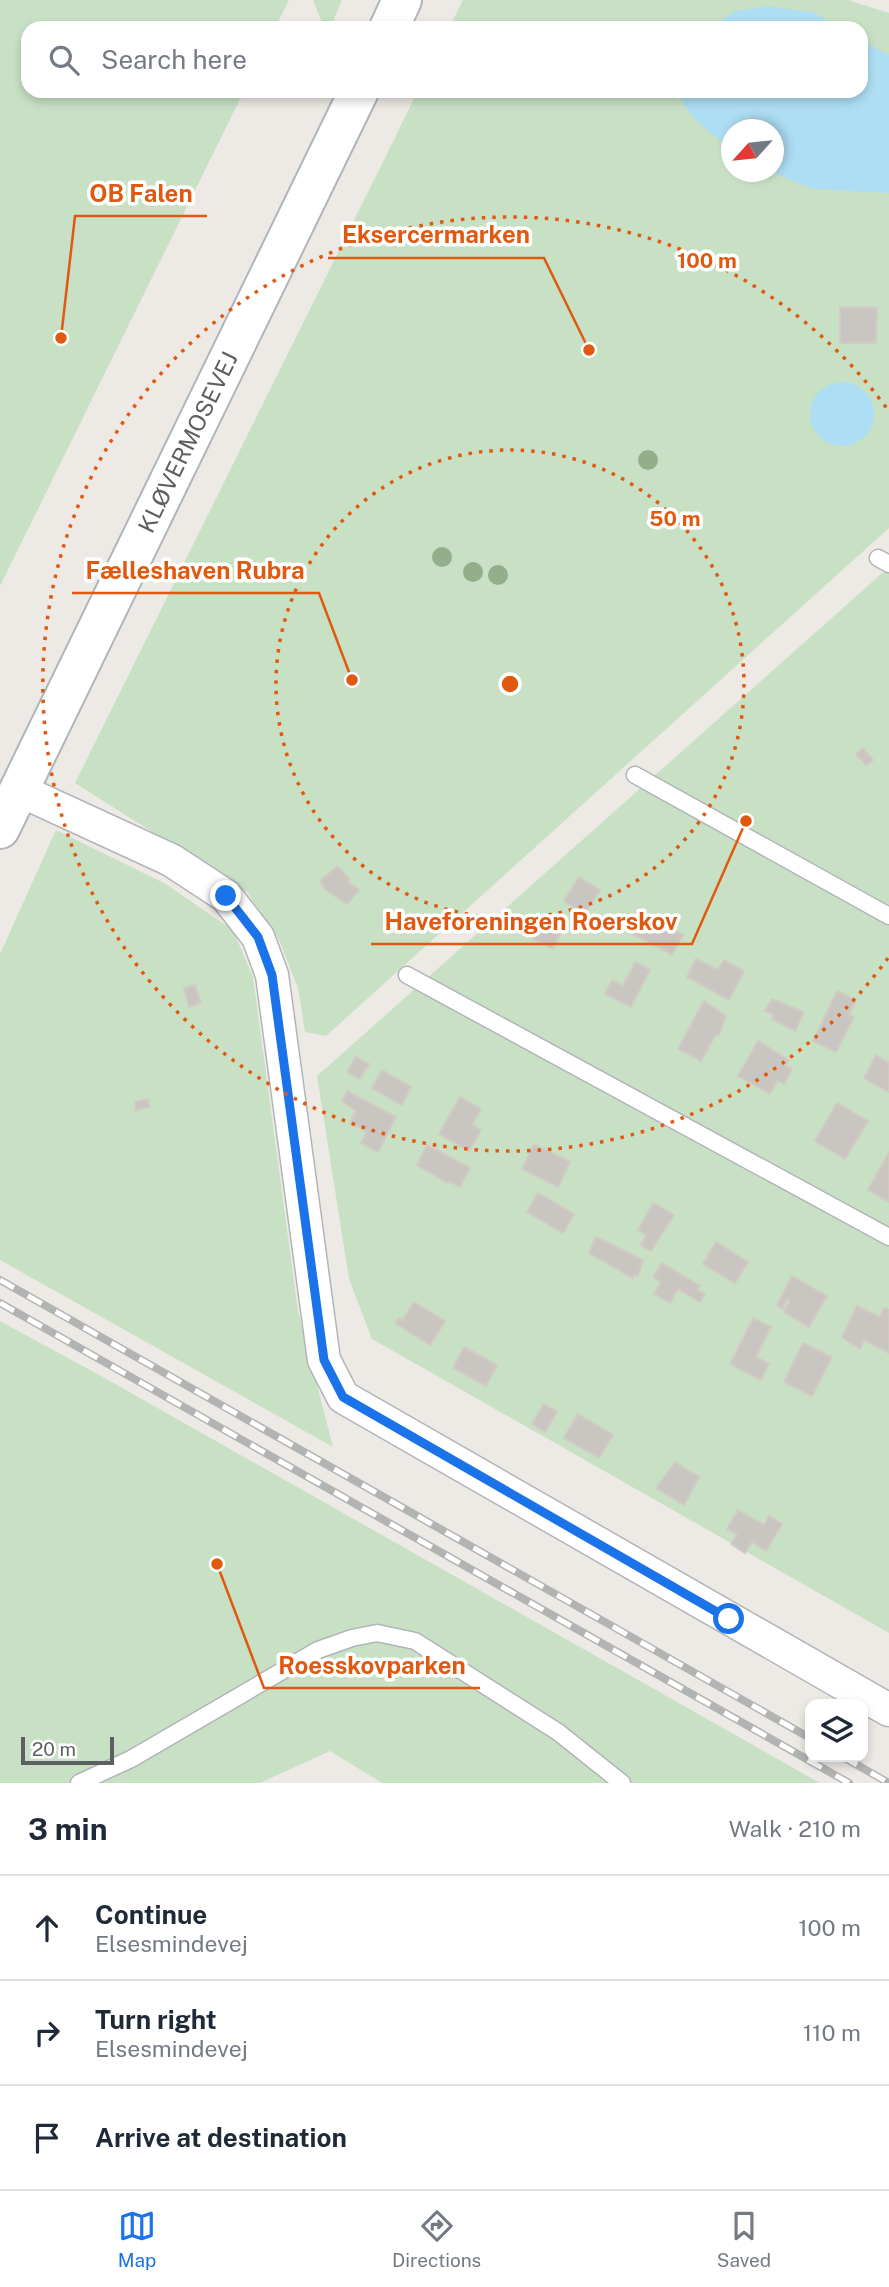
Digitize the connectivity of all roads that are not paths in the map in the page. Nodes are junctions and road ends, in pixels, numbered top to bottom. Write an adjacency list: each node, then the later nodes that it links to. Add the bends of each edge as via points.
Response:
1 (402, 0): 2 (main road)
2 (392, 21)
3 (356, 98): 5 (main road, KLØVERMOSEVEJ)
4 (635, 775): 7 (lane)
5 (19, 790): 6 (main road, KLØVERMOSEVEJ); 10 (street, via 171,860 226,896 258,937 272,975 324,1360 343,1397)
6 (0, 829)
7 (889, 916)
8 (407, 975): 9 (lane)
9 (889, 1237)
10 (889, 1710)
11 (79, 1783): 12 (lane, via 131,1759 318,1650 377,1633 415,1641 558,1732)
12 (622, 1783)

